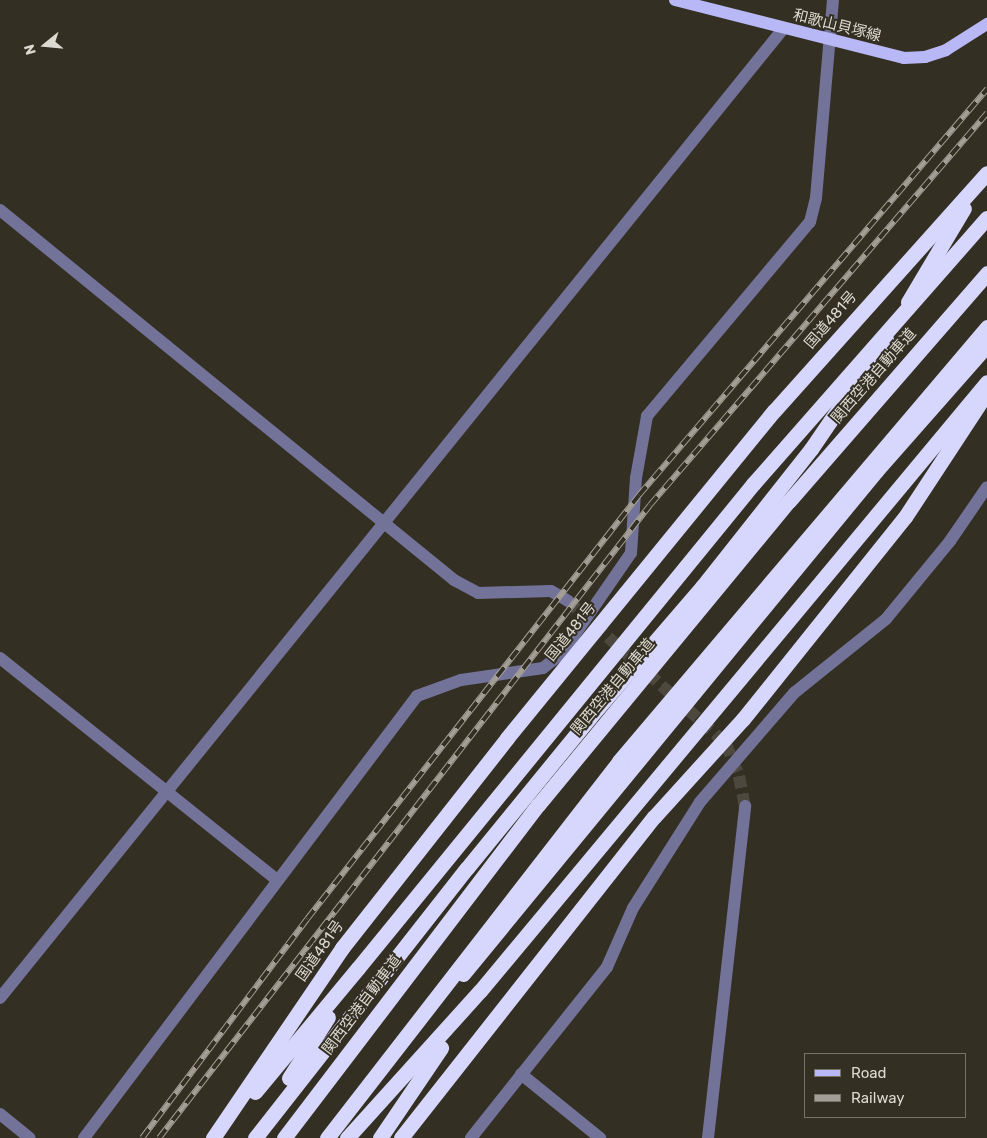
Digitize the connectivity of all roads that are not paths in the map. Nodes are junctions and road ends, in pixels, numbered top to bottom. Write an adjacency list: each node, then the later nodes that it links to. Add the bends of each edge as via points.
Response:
1 (674, 0): 4 (main road, 和歌山貝塚線)
2 (833, 0): 5 (street)
3 (987, 24): 5 (main road, 和歌山貝塚線, via 946,50 925,57 904,58)
4 (783, 29): 5 (main road, 和歌山貝塚線); 15 (street)
5 (828, 41): 20 (street, via 816,198 810,222 646,416 636,478 631,553 562,653 543,668 461,680 417,696)
6 (984, 176): 28 (highway, 国道481号, via 774,411 501,746 342,948); 30 (highway, via 871,364 811,449 702,587 590,717 467,868)
7 (0, 210): 15 (street)
8 (987, 218): 21 (highway, bridge, via 753,484)
9 (987, 273): 31 (highway, 関西空港自動車道, bridge, via 789,501 538,805)
10 (987, 327): 32 (highway, bridge, via 619,760)
11 (987, 346): 33 (highway, via 876,471 727,651 446,994)
12 (987, 382): 22 (highway, bridge)
13 (987, 392): 36 (highway, via 905,518 743,719 654,818)
14 (987, 487): 24 (street, via 950,541 886,619 794,693 700,802 633,908 607,967)
15 (384, 522): 16 (street, via 454,580 478,593 552,591); 18 (street)
16 (568, 601)
17 (0, 658): 18 (street)
18 (167, 791): 20 (street); 23 (street)
19 (745, 806): 39 (street)
20 (277, 880): 27 (street)
21 (358, 968): 28 (highway); 29 (highway)
22 (480, 991): 34 (highway); 35 (highway)
23 (0, 998)
24 (521, 1074): 37 (street); 38 (street)
25 (0, 1114): 26 (street)
26 (30, 1138)
27 (84, 1138)
28 (215, 1138)
29 (250, 1138)
30 (255, 1138)
31 (284, 1138)
32 (326, 1138)
33 (336, 1138)
34 (348, 1138)
35 (380, 1138)
36 (401, 1138)
37 (470, 1138)
38 (600, 1138)
39 (708, 1138)

